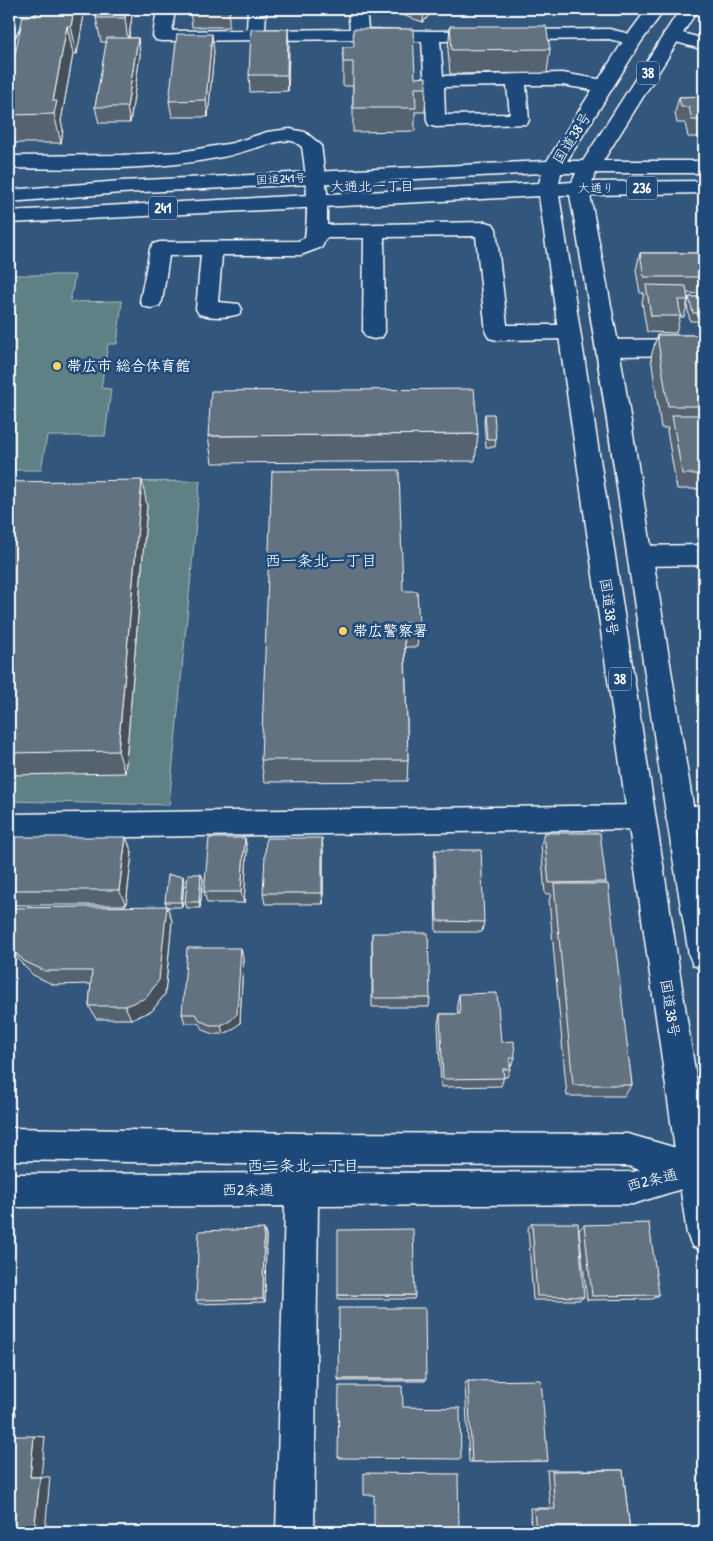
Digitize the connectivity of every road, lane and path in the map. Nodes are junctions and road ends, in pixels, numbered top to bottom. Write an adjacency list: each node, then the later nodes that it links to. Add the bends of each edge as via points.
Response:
1 (166, 9): 8 (main road, via 162,36)
2 (257, 9): 8 (main road)
3 (357, 9): 7 (main road)
4 (656, 9): 11 (main road, 国道38号 / 38)
5 (690, 9): 9 (main road, 国道38号 / 38)
6 (33, 20): 13 (main road)
7 (360, 34): 8 (main road); 10 (main road)
8 (256, 35)
9 (672, 35): 12 (main road); 21 (main road, 国道38号 / 38)
10 (431, 36): 11 (main road, via 609,34); 15 (main road)
11 (633, 40): 16 (main road, 国道38号 / 38)
12 (704, 45)
13 (9, 71)
14 (516, 80): 15 (main road); 15 (main road, via 520,120 436,120); 16 (main road, via 562,79)
15 (434, 82)
16 (604, 86): 20 (main road, 国道38号 / 38)
17 (9, 162): 19 (main road, via 176,157 236,149 265,138 298,136 311,145)
18 (704, 167): 21 (main road, 大通り / 236)
19 (317, 178): 20 (main road, 国道241号 / 241); 23 (main road, 国道241号 / 241); 24 (main road)
20 (551, 178): 21 (main road, 大通り / 236); 24 (main road, 国道241号 / 241); 32 (main road, 国道38号 / 38)
21 (584, 178): 22 (main road, 大通り / 236); 34 (main road)
22 (704, 187)
23 (9, 196)
24 (318, 200): 25 (main road, 国道241号 / 241); 27 (main road)
25 (9, 217)
26 (374, 231): 27 (main road); 31 (main road); 32 (main road, via 486,229 497,333)
27 (316, 232): 28 (main road, via 315,242 301,248)
28 (212, 249): 29 (main road, via 160,249); 30 (main road, via 207,309)
29 (151, 301)
30 (231, 308)
31 (374, 332)
32 (569, 332): 37 (main road, 国道38号 / 38)
33 (704, 347): 34 (main road)
34 (608, 348): 36 (main road)
35 (704, 555): 36 (main road)
36 (640, 556): 38 (main road)
37 (641, 817): 39 (main road); 42 (main road, 国道38号 / 38)
38 (692, 818): 40 (main road)
39 (9, 827)
40 (704, 954)
41 (9, 1144): 42 (main road, 西2条通, via 628,1150)
42 (695, 1169): 44 (main road, 西2条通, via 633,1188); 45 (main road, 国道38号 / 38)
43 (9, 1190): 44 (main road, 西2条通)
44 (302, 1190): 46 (main road)
45 (704, 1234)
46 (295, 1532)

